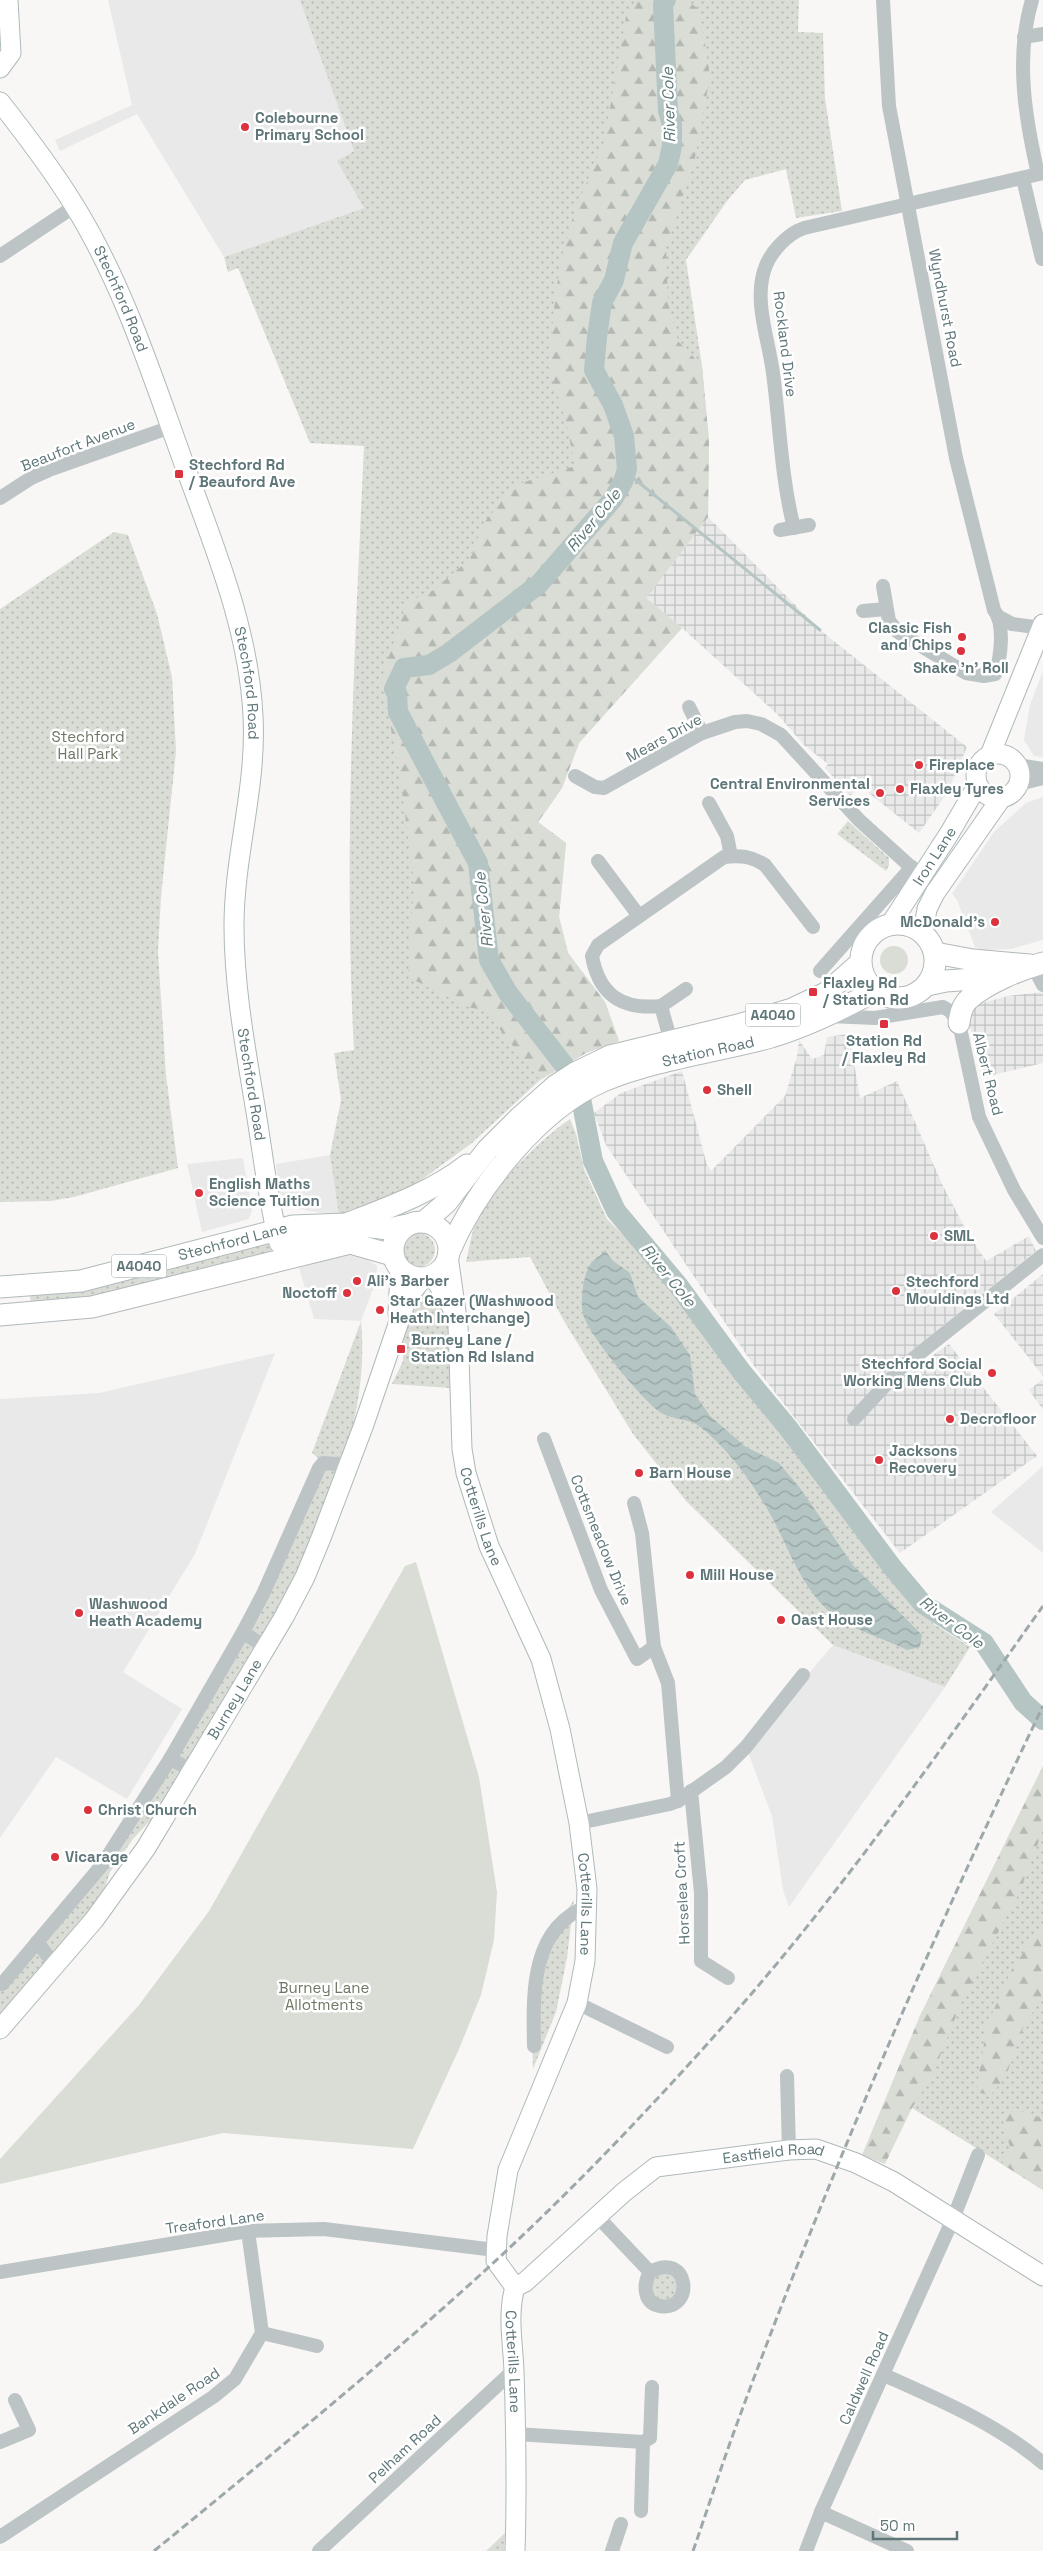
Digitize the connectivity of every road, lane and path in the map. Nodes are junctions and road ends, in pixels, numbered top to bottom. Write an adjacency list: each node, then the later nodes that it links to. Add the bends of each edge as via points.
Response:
1 (8, 0): 6 (street, via 11,53)
2 (883, 0): 10 (street, Wyndhurst Road, via 889,106)
3 (1032, 0): 5 (street)
4 (1043, 34): 5 (street)
5 (1024, 37): 8 (street, via 1023,80 1028,129)
6 (0, 68)
7 (0, 102): 11 (street, Stechford Road)
8 (1041, 174): 9 (street, Rockland Drive)
9 (1023, 179): 10 (street, Rockland Drive); 13 (street)
10 (909, 204): 16 (street, Rockland Drive, via 795,232 770,258 764,271 762,310 777,402 787,529); 20 (street, Wyndhurst Road, via 956,458 994,610)
11 (75, 206): 12 (street); 14 (street, Stechford Road, via 121,298)
12 (0, 256)
13 (1042, 259)
14 (171, 427): 15 (street, Beaufort Avenue, via 50,470); 58 (street, Stechford Road, via 226,580 246,653 251,685 254,752 235,900 234,936 247,1054)
15 (0, 498)
16 (809, 525)
17 (883, 586): 18 (street)
18 (886, 608): 19 (street); 20 (street, Wyndhurst Road, via 889,620 898,632 966,673 984,676 995,674 999,664)
19 (864, 611)
20 (1000, 618): 21 (street, via 1012,624)
21 (1042, 626): 23 (street)
22 (689, 707): 24 (street)
23 (1006, 717): 25 (street); 26 (street)
24 (702, 733): 28 (street, Mears Drive, via 604,788); 36 (street, Mears Drive, via 746,721 772,728 859,820)
25 (990, 755): 26 (street, via 1001,754); 31 (street, via 977,768)
26 (1014, 761): 27 (street); 30 (street, via 1021,775)
27 (1043, 769)
28 (574, 776)
29 (1043, 778): 30 (street)
30 (1019, 784): 32 (street)
31 (977, 786): 32 (street, via 990,796); 36 (street, Iron Lane, via 965,810)
32 (1002, 797): 40 (street, Iron Lane, via 934,893 927,909)
33 (709, 803): 34 (street, via 728,836)
34 (731, 856): 37 (street, via 724,856); 39 (street, via 742,854 765,866)
35 (598, 861): 37 (street)
36 (917, 872): 38 (street, Iron Lane); 44 (street, via 834,962)
37 (639, 916): 50 (street, via 598,945 592,956 594,970 610,996 625,1003)
38 (890, 924): 40 (main road, via 908,925); 42 (main road, via 868,938)
39 (813, 927)
40 (923, 934): 41 (main road)
41 (935, 953): 43 (main road, via 973,960); 46 (main road, via 933,975)
42 (860, 963): 49 (main road, via 867,983); 53 (main road, A4040, via 826,993 792,1010)
43 (1038, 964): 45 (main road); 47 (street)
44 (820, 971)
45 (1006, 977): 46 (main road); 52 (main road, via 969,999 961,1010)
46 (927, 985): 49 (main road, via 902,999 888,998)
47 (1043, 985)
48 (686, 989): 50 (street)
49 (875, 991): 51 (main road, A4040)
50 (661, 1006): 53 (street)
51 (833, 1017): 52 (street, Station Road, via 875,1018 943,1007); 54 (main road, Station Road / A4040, via 774,1036)
52 (959, 1023): 60 (street, Albert Road, via 980,1117 1014,1190)
53 (671, 1042): 54 (main road, Station Road / A4040, via 610,1056)
54 (595, 1074): 55 (main road, Station Road / A4040)
55 (561, 1095): 56 (main road, Station Road / A4040); 61 (main road, Station Road / A4040, via 471,1206)
56 (488, 1150): 57 (main road, A4040, via 446,1203); 59 (main road, via 447,1180 387,1209)
57 (416, 1224): 59 (main road, Stechford Lane / A4040); 61 (main road, via 432,1224 443,1233); 63 (main road, via 394,1241)
58 (276, 1229): 59 (main road, Stechford Lane / A4040, via 311,1223); 65 (main road, Stechford Lane / A4040, via 81,1281)
59 (348, 1234): 63 (main road, Stechford Lane / A4040); 67 (main road, Stechford Lane / A4040, via 92,1306)
60 (1043, 1238)
61 (449, 1254): 64 (main road, via 445,1264); 66 (street, Cotterills Lane)
62 (1043, 1256): 69 (street, via 900,1369)
63 (396, 1263): 64 (main road, via 410,1277); 68 (street, Burney Lane)
64 (427, 1278): 66 (street, Cotterills Lane); 68 (street, Burney Lane, via 407,1298)
65 (4, 1288): 67 (main road)
66 (456, 1314): 81 (street, Cotterills Lane, via 466,1473 489,1546 541,1659 560,1728)
67 (4, 1315)
68 (397, 1327): 71 (street, Burney Lane)
69 (854, 1419)
70 (544, 1439): 74 (street, Cottsmeadow Drive, via 601,1590 637,1659)
71 (348, 1465): 73 (street, via 322,1463); 75 (street, Burney Lane, via 305,1577)
72 (634, 1503): 74 (street, Cottsmeadow Drive, via 642,1533)
73 (243, 1632): 75 (street); 77 (street)
74 (654, 1647): 80 (street, Cottsmeadow Drive, via 668,1683)
75 (266, 1648): 78 (street, Burney Lane)
76 (803, 1674): 79 (street, via 746,1747 726,1767)
77 (170, 1759): 78 (street); 83 (street, via 102,1865)
78 (194, 1771): 84 (street, Burney Lane, via 146,1848 94,1920)
79 (691, 1791): 80 (street); 85 (street, Horselea Croft, via 701,1893 701,1961)
80 (678, 1801): 81 (street)
81 (579, 1823): 82 (street, Cotterills Lane)
82 (588, 1906): 87 (street, Cotterills Lane, via 585,1961); 89 (street, via 566,1916 545,1949 534,1985)
83 (38, 1942): 84 (street); 86 (street)
84 (55, 1965): 88 (street, Burney Lane)
85 (728, 1978)
86 (2, 1984)
87 (577, 2002): 90 (street); 97 (street, Cotterills Lane, via 508,2170)
88 (0, 2029)
89 (534, 2046)
90 (667, 2047)
91 (787, 2076): 92 (street)
92 (789, 2150): 94 (street, Eastfield Road, via 656,2168); 95 (street, Eastfield Road, via 816,2149 856,2163 894,2182)
93 (978, 2154): 95 (street, Caldwell Road)
94 (597, 2216): 99 (street); 101 (street, Eastfield Road, via 525,2282)
95 (953, 2219): 100 (street, Eastfield Road); 105 (street, Caldwell Road)
96 (248, 2231): 97 (street, Treaford Lane, via 324,2229); 98 (street, Treaford Lane); 102 (street)
97 (495, 2250): 101 (street, Cotterills Lane, via 496,2261)
98 (0, 2272)
99 (650, 2272)
100 (1043, 2276)
101 (514, 2287): 104 (street, Cotterills Lane, via 511,2300)
102 (262, 2333): 103 (street); 115 (street, Bankdale Road, via 235,2379 213,2397)
103 (317, 2346)
104 (514, 2370): 108 (street, Cotterills Lane); 116 (street, Pelham Road)
105 (884, 2375): 111 (street, via 992,2426); 113 (street, Caldwell Road)
106 (652, 2387): 110 (street, via 650,2438)
107 (15, 2400): 109 (street, via 29,2430)
108 (516, 2434): 110 (street); 117 (street, Cotterills Lane)
109 (0, 2442)
110 (643, 2442): 112 (street)
111 (1043, 2463)
112 (641, 2512)
113 (821, 2512): 119 (street, Caldwell Road); 120 (street)
114 (620, 2524): 118 (street)
115 (0, 2537)
116 (319, 2551)
117 (515, 2551)
118 (613, 2551)
119 (806, 2551)
120 (907, 2551)

